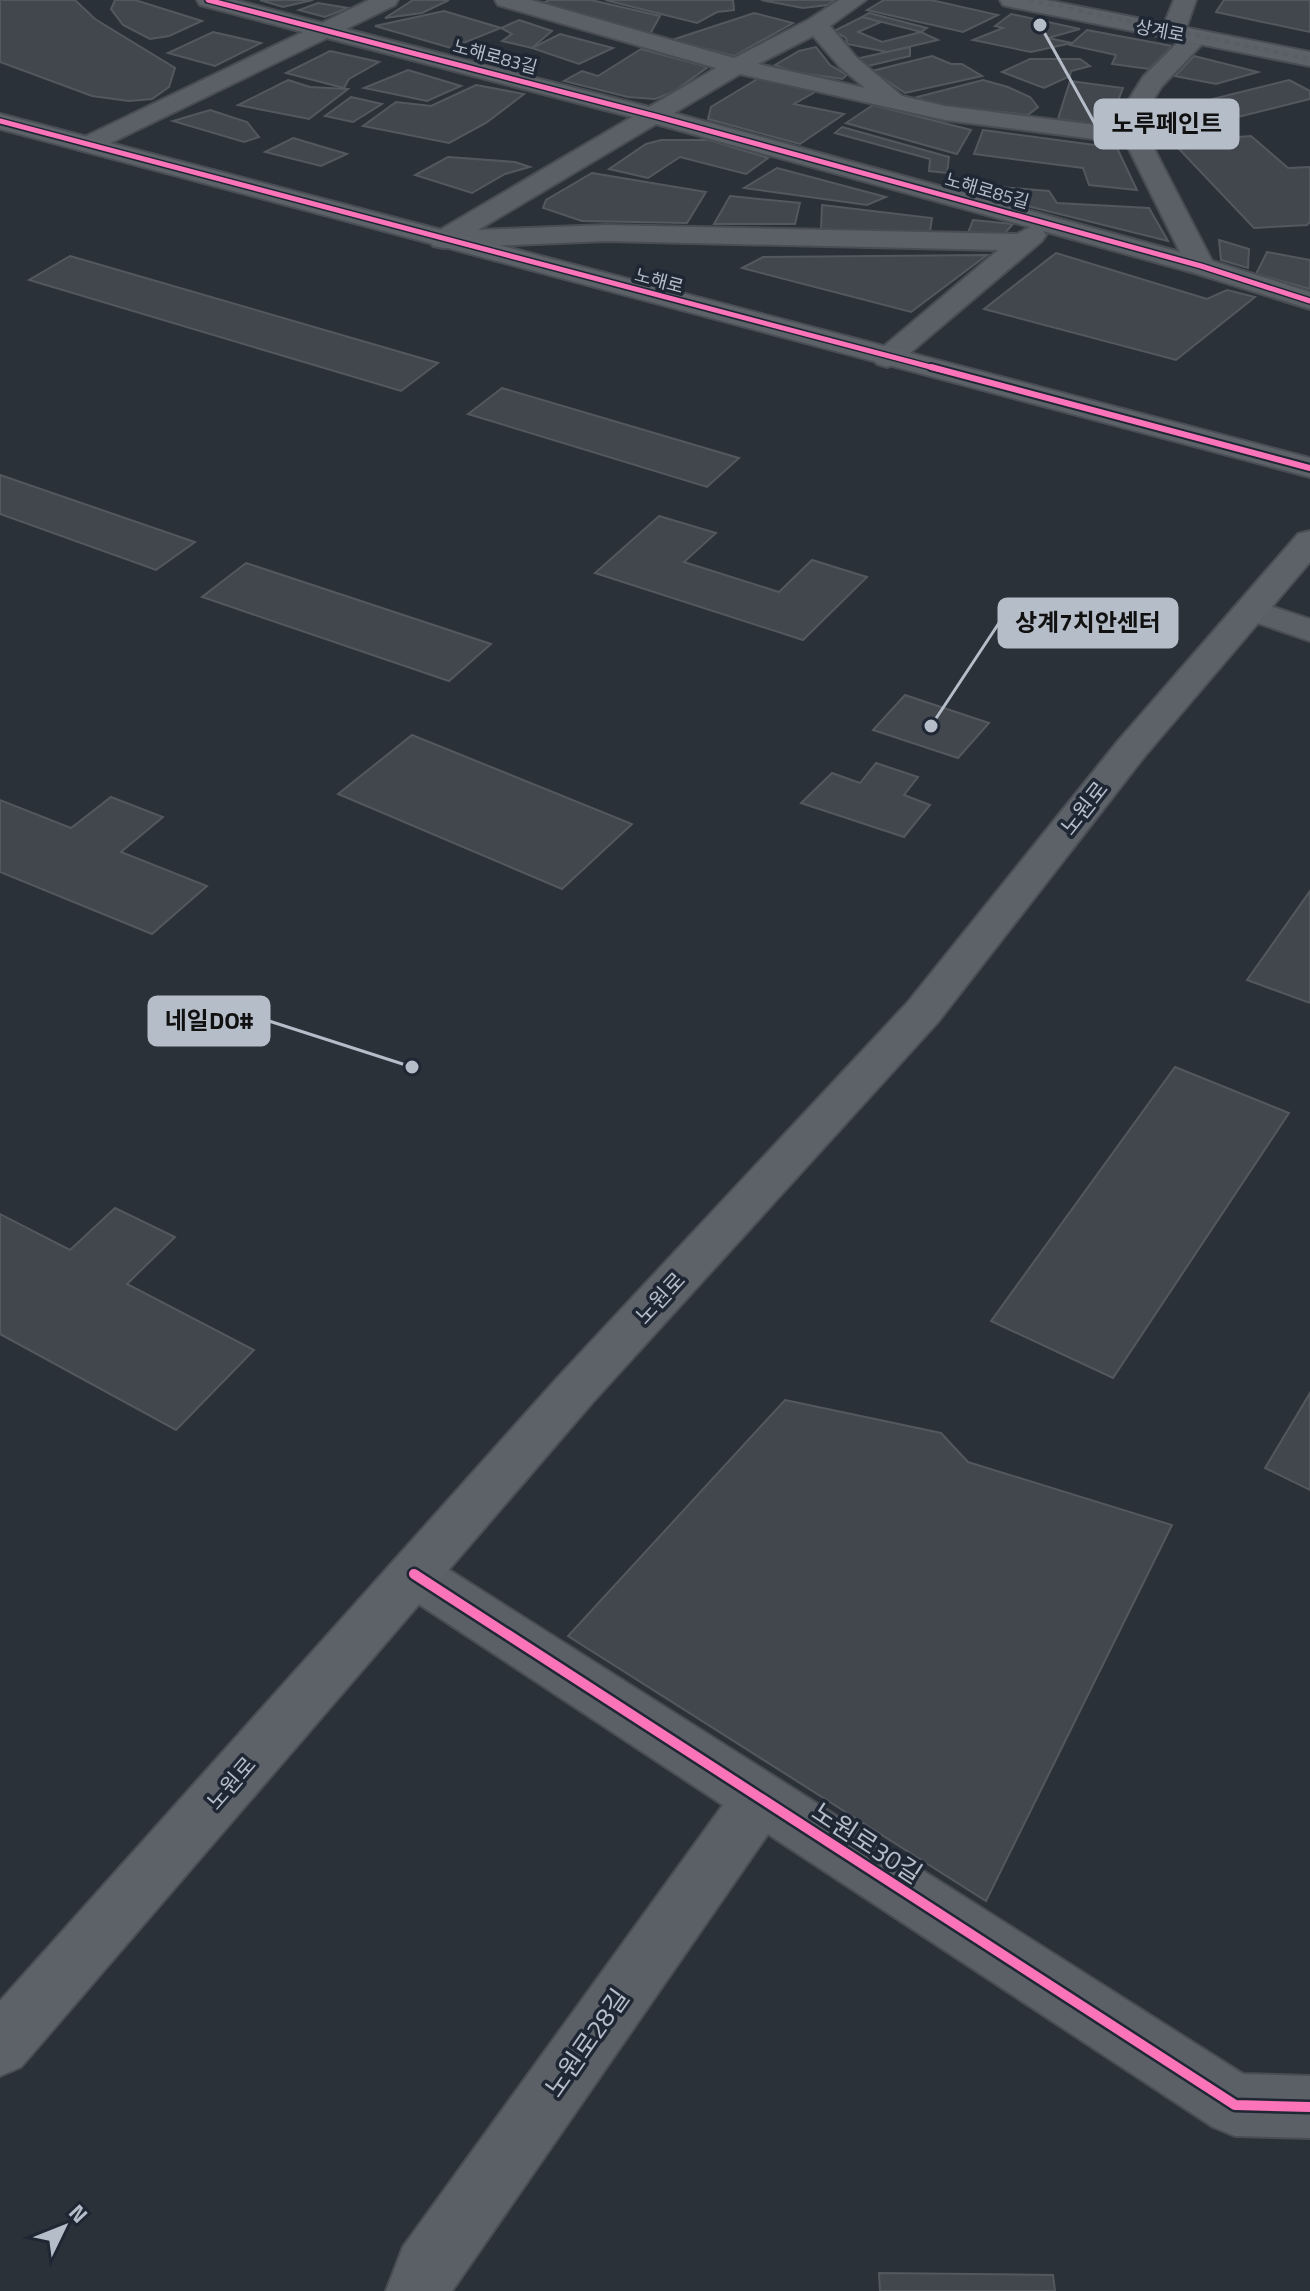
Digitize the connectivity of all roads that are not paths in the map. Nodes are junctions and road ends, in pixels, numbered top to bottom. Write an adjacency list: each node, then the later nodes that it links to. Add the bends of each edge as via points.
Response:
1 (208, 0): 8 (street, 노해로83길)
2 (387, 0): 8 (street)
3 (506, 0): 11 (street)
4 (855, 0): 7 (street)
5 (1011, 0): 9 (main road, 상계로)
6 (1185, 0): 9 (street)
7 (816, 25): 11 (street); 12 (street, via 848,62)
8 (326, 30): 13 (street, 노해로83길); 16 (street)
9 (1184, 35): 10 (main road, 상계로); 15 (street, via 1130,117)
10 (1310, 59)
11 (736, 66): 12 (street); 13 (street)
12 (895, 100): 15 (street, via 945,113)
13 (655, 116): 17 (street, 노해로85길); 18 (street)
14 (0, 121): 16 (main road, 노해로)
15 (1135, 137): 20 (street)
16 (87, 145): 18 (main road, 노해로)
17 (1047, 225): 19 (street); 20 (street, 노해로85길)
18 (443, 240): 19 (street, 노해로, via 606,233); 22 (main road, 노해로)
19 (1022, 242): 22 (street)
20 (1201, 266): 21 (street, 노해로85길)
21 (1310, 301)
22 (887, 358): 23 (main road, 노해로)
23 (1310, 468)
24 (1310, 541): 25 (main road, 노원로)
25 (1252, 610): 26 (street); 27 (main road, 노원로, via 1131,749 923,1012 576,1389)
26 (1310, 631)
27 (414, 1574): 28 (street, 노원로30길); 29 (main road, 노원로)
28 (761, 1798): 30 (street, 노원로30길, via 1235,2105); 31 (street, 노원로28길, via 426,2270)
29 (0, 2046)
30 (1310, 2107)
31 (419, 2291)

